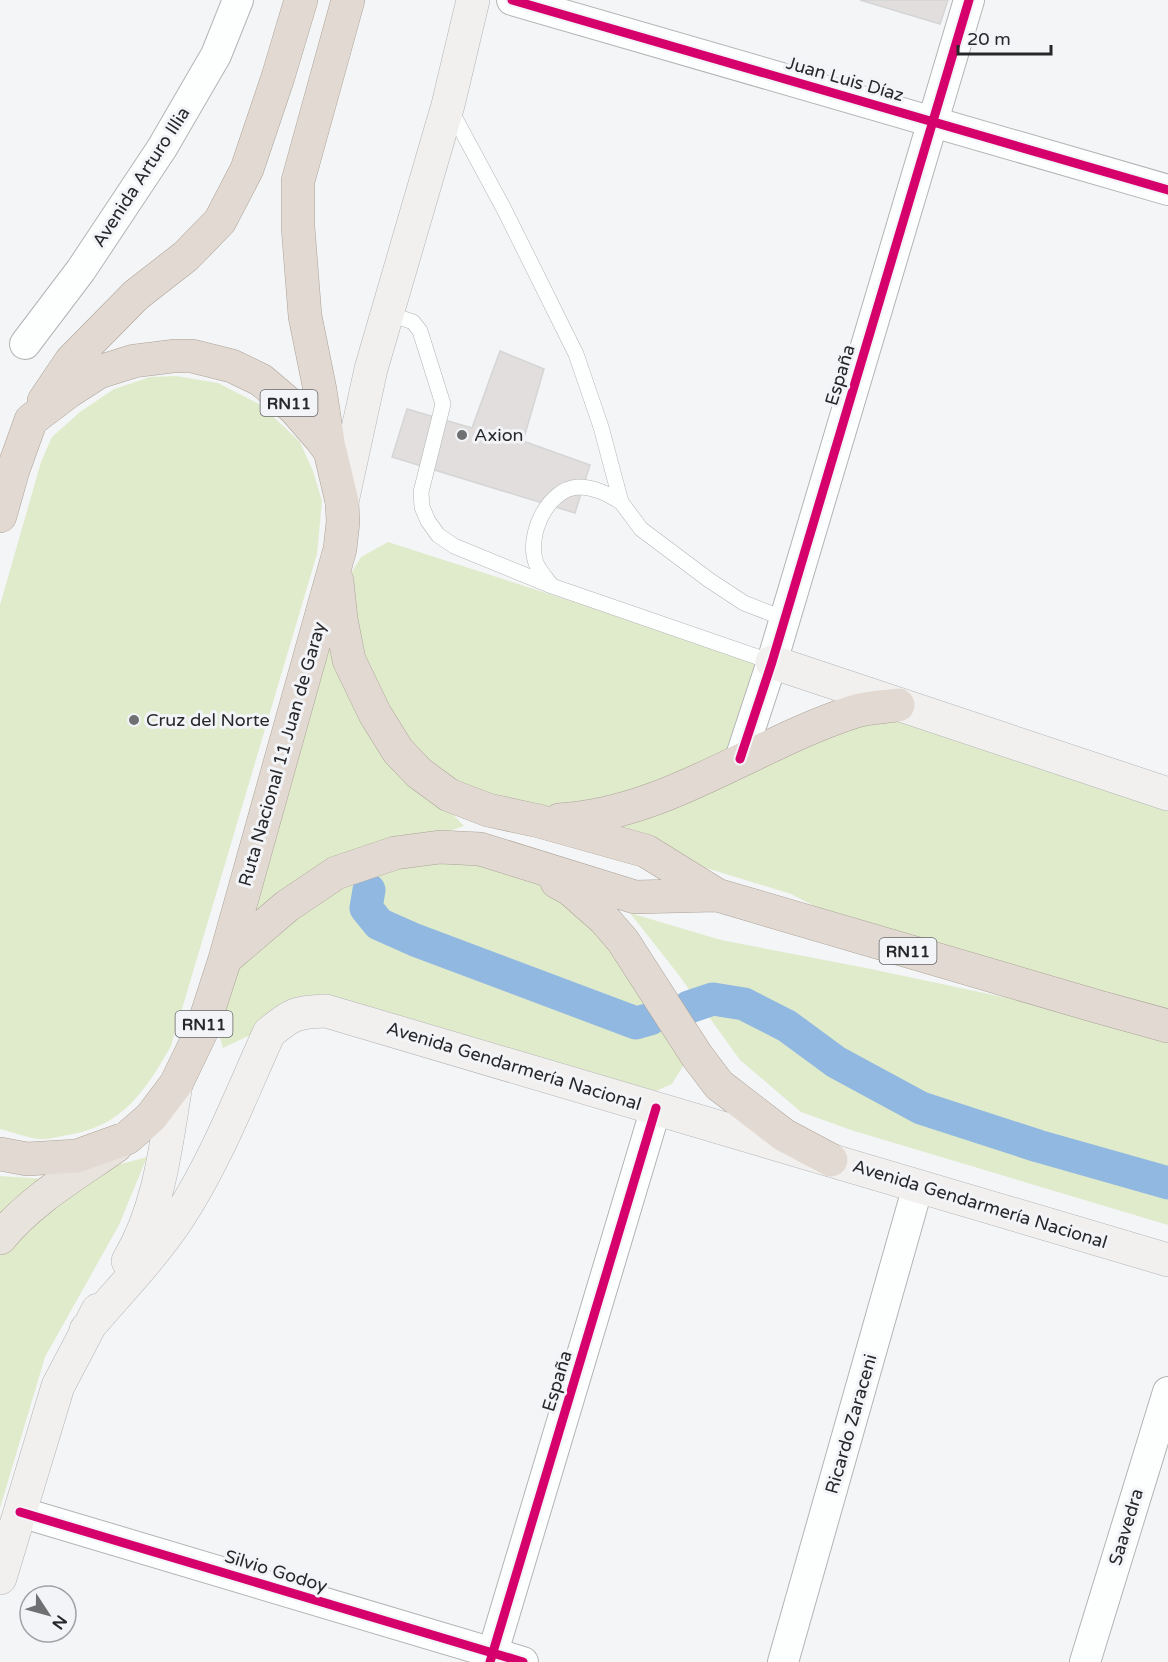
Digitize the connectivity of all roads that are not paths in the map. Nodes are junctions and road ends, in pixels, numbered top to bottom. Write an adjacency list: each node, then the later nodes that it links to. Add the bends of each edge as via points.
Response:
1 (238, 0): 13 (street, Avenida Arturo Illia, via 216,55 162,148 81,270)
2 (301, 0): 14 (highway, via 247,169 220,221 186,256 136,295 71,361)
3 (348, 0): 8 (highway, Ruta Nacional 11 Juan de Garay / RN11)
4 (368, 0): 8 (highway)
5 (473, 0): 9 (main road)
6 (512, 0): 10 (street, Juan Luis Díaz)
7 (969, 0): 10 (street, España)
8 (339, 31): 15 (highway, Ruta Nacional 11 Juan de Garay / RN11, via 298,181 305,316)
9 (448, 105): 12 (main road); 17 (lane, via 576,354)
10 (933, 122): 11 (street, Juan Luis Díaz); 21 (street, España)
11 (1168, 190)
12 (387, 314): 16 (main road); 20 (lane, via 413,322 420,331 443,404 421,492 428,521 438,535 454,546)
13 (25, 344)
14 (32, 420): 15 (highway, Ruta Nacional 11 Juan de Garay / RN11, via 99,372 134,361 192,356 232,366 261,380 295,409); 18 (highway)
15 (330, 451): 16 (highway, Ruta Nacional 11 Juan de Garay / RN11)
16 (342, 502): 19 (highway, Ruta Nacional 11 Juan de Garay / RN11)
17 (621, 502): 20 (lane, via 598,489 576,487 554,498 540,517 533,540 536,563); 21 (lane, via 641,529 709,580 744,603)
18 (0, 516)
19 (340, 549): 26 (highway, Ruta Nacional 11 Juan de Garay / RN11, via 337,588 349,660 398,751 419,773 450,795 488,810); 29 (highway, Ruta Nacional 11 Juan de Garay / RN11)
20 (552, 586): 22 (lane)
21 (785, 619): 22 (street, España)
22 (772, 662): 23 (main road); 24 (street, España)
23 (898, 705): 24 (highway, via 855,711); 25 (main road)
24 (740, 759): 26 (highway, via 664,796 609,813)
25 (1168, 794)
26 (539, 821): 28 (highway, Ruta Nacional 11 Juan de Garay / RN11, via 646,851)
27 (533, 866): 28 (highway, Ruta Nacional 11 Juan de Garay / RN11, via 635,897); 29 (highway, Ruta Nacional 11 Juan de Garay / RN11, via 480,849 440,847 395,853 336,873 287,906); 35 (highway, via 570,889 623,941 719,1085 784,1135)
28 (717, 895): 30 (highway, Ruta Nacional 11 Juan de Garay / RN11)
29 (225, 959): 31 (highway, Ruta Nacional 11 Juan de Garay / RN11, via 202,1030)
30 (1168, 1026)
31 (176, 1084): 33 (highway, Ruta Nacional 11 Juan de Garay / RN11, via 151,1117); 39 (main road, via 150,1213 131,1256)
32 (656, 1108): 35 (main road, Avenida Gendarmería Nacional); 39 (main road, Avenida Gendarmería Nacional, via 326,1011 300,1012 269,1033 210,1163 179,1217); 43 (street, España)
33 (128, 1138): 34 (highway, Ruta Nacional 11 Juan de Garay / RN11, via 77,1156 27,1159); 37 (main road, via 37,1203)
34 (0, 1154)
35 (831, 1160): 36 (main road, Avenida Gendarmería Nacional)
36 (918, 1186): 38 (main road, Avenida Gendarmería Nacional); 45 (street, Ricardo Zaraceni)
37 (0, 1238)
38 (1168, 1260)
39 (86, 1330): 41 (main road, via 58,1386)
40 (1168, 1392): 46 (street, Saavedra)
41 (20, 1512): 42 (main road); 43 (street, Silvio Godoy)
42 (0, 1578)
43 (492, 1658): 44 (street, Silvio Godoy)
44 (523, 1662)
45 (783, 1662)
46 (1085, 1662)

